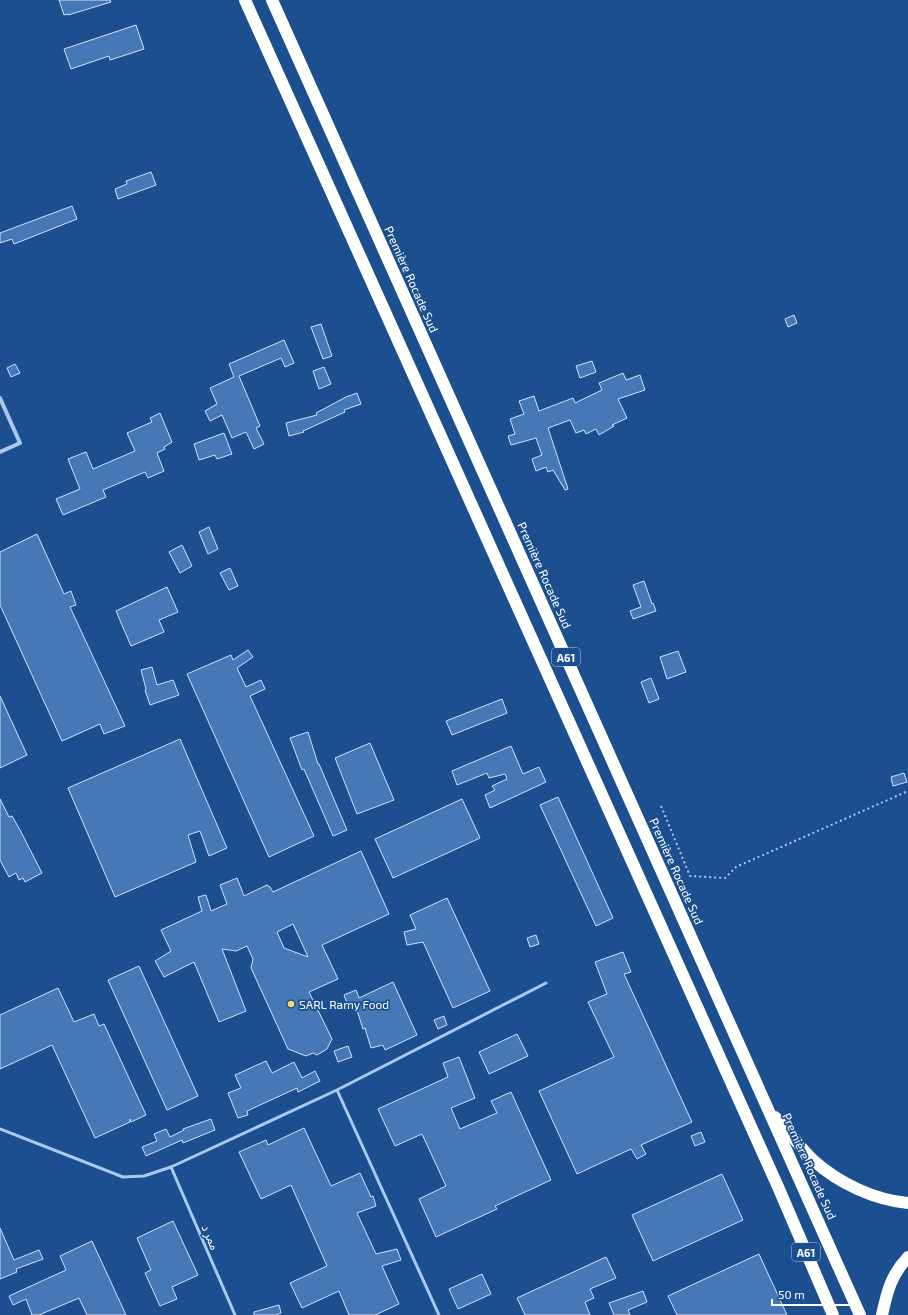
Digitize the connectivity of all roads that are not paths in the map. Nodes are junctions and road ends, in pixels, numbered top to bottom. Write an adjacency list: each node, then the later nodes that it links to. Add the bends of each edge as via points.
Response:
1 (245, 0): 14 (highway, A61)
2 (272, 0): 7 (highway, Première Rocade Sud / A61)
3 (0, 398): 4 (street, via 20,442)
4 (0, 452)
5 (546, 983): 6 (lane)
6 (337, 1090): 9 (lane); 13 (lane)
7 (771, 1113): 10 (highway, via 813,1160 827,1171 864,1192 885,1199); 15 (highway, Première Rocade Sud / A61)
8 (0, 1130): 9 (lane, via 123,1177 144,1176)
9 (171, 1167): 12 (lane, ممر د)
10 (908, 1202)
11 (908, 1257): 16 (highway, via 892,1279)
12 (235, 1315)
13 (439, 1315)
14 (833, 1315)
15 (860, 1315)
16 (882, 1315)

